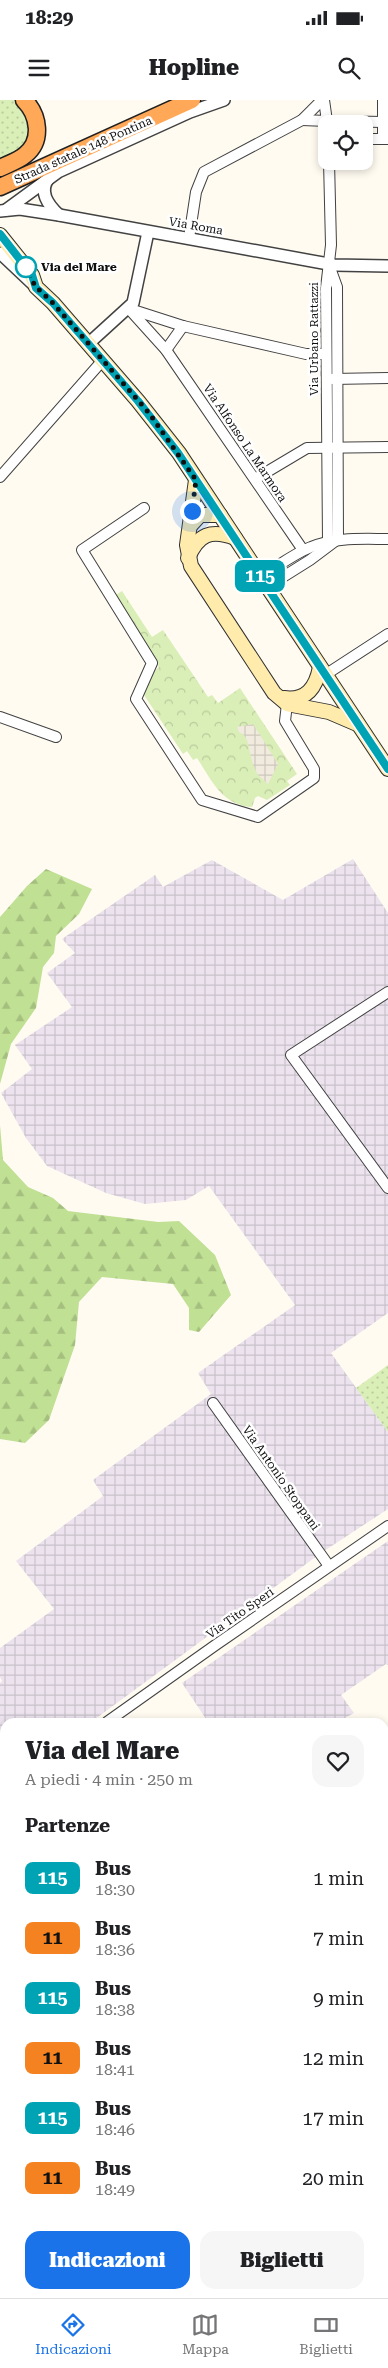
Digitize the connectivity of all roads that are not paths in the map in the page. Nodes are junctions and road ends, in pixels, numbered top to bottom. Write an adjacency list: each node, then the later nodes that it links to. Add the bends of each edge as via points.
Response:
1 (24, 100): 14 (highway, via 36,118 35,141 25,155)
2 (170, 100): 17 (highway, Strada statale 148 Pontina)
3 (192, 100): 18 (highway, Strada statale 148 Pontina)
4 (224, 100): 16 (street, via 190,112)
5 (323, 100): 7 (street); 8 (street)
6 (383, 100): 11 (street)
7 (326, 115)
8 (302, 120): 9 (street); 23 (street, via 204,172 196,192)
9 (318, 122)
10 (373, 122): 11 (street)
11 (383, 122): 12 (street)
12 (386, 139): 13 (street)
13 (373, 140)
14 (0, 168)
15 (330, 170): 25 (street)
16 (54, 174): 19 (street); 20 (street, via 46,182 44,191 49,204)
17 (0, 175)
18 (0, 187)
19 (3, 211): 20 (street, Via Roma, via 20,209)
20 (59, 215): 21 (street, Via Roma)
21 (148, 232): 23 (street, Via Roma); 28 (street, via 136,296)
22 (0, 234): 27 (main road, via 32,275)
23 (188, 238): 25 (street, Via Roma)
24 (0, 253): 27 (street)
25 (329, 264): 26 (street, Via Roma); 32 (street, Via Urbano Rattazzi); 36 (street, Via Urbano Rattazzi, via 336,287)
26 (388, 266)
27 (35, 286): 30 (main road)
28 (129, 309): 29 (street); 30 (street); 31 (street, Via Alfonso La Marmora)
29 (183, 326): 31 (street); 32 (street, via 306,354)
30 (88, 344): 33 (main road)
31 (166, 350): 40 (street, Via Alfonso La Marmora)
32 (326, 354): 35 (street, Via Urbano Rattazzi)
33 (102, 360): 39 (street); 41 (main road, via 149,413)
34 (388, 378): 36 (street)
35 (326, 379): 36 (street); 37 (street, Via Urbano Rattazzi)
36 (337, 379): 37 (street, Via Urbano Rattazzi)
37 (332, 447): 38 (street); 40 (street, via 307,448); 47 (street, Via Urbano Rattazzi)
38 (388, 447)
39 (0, 477)
40 (255, 479): 48 (street, Via Alfonso La Marmora)
41 (196, 480): 43 (main road); 44 (main road)
42 (144, 508): 54 (street, via 82,550 152,663 136,699 202,800 258,817 314,778 314,769 284,722)
43 (220, 515): 44 (main road, via 200,515); 45 (main road)
44 (190, 526): 49 (main road)
45 (235, 538): 49 (main road, via 215,533 204,536); 50 (main road)
46 (388, 538): 47 (street)
47 (333, 541): 48 (street); 50 (street, via 310,560)
48 (303, 550): 50 (street)
49 (188, 558): 54 (main road)
50 (264, 582): 52 (main road)
51 (388, 634): 52 (street)
52 (323, 671): 53 (main road); 54 (main road, via 311,691)
53 (336, 691): 55 (main road); 56 (main road, via 335,703)
54 (283, 701): 56 (main road)
55 (347, 708): 56 (main road); 58 (main road)
56 (329, 712): 58 (main road)
57 (0, 717): 59 (street)
58 (358, 724): 60 (main road)
59 (56, 738)
60 (388, 769)
61 (388, 992): 62 (street, via 291,1054)
62 (388, 1188)
63 (214, 1403): 65 (street, Via Antonio Stoppani)
64 (388, 1526): 65 (street, Via Tito Speri)
65 (329, 1566): 66 (street, Via Tito Speri)
66 (113, 1718)

